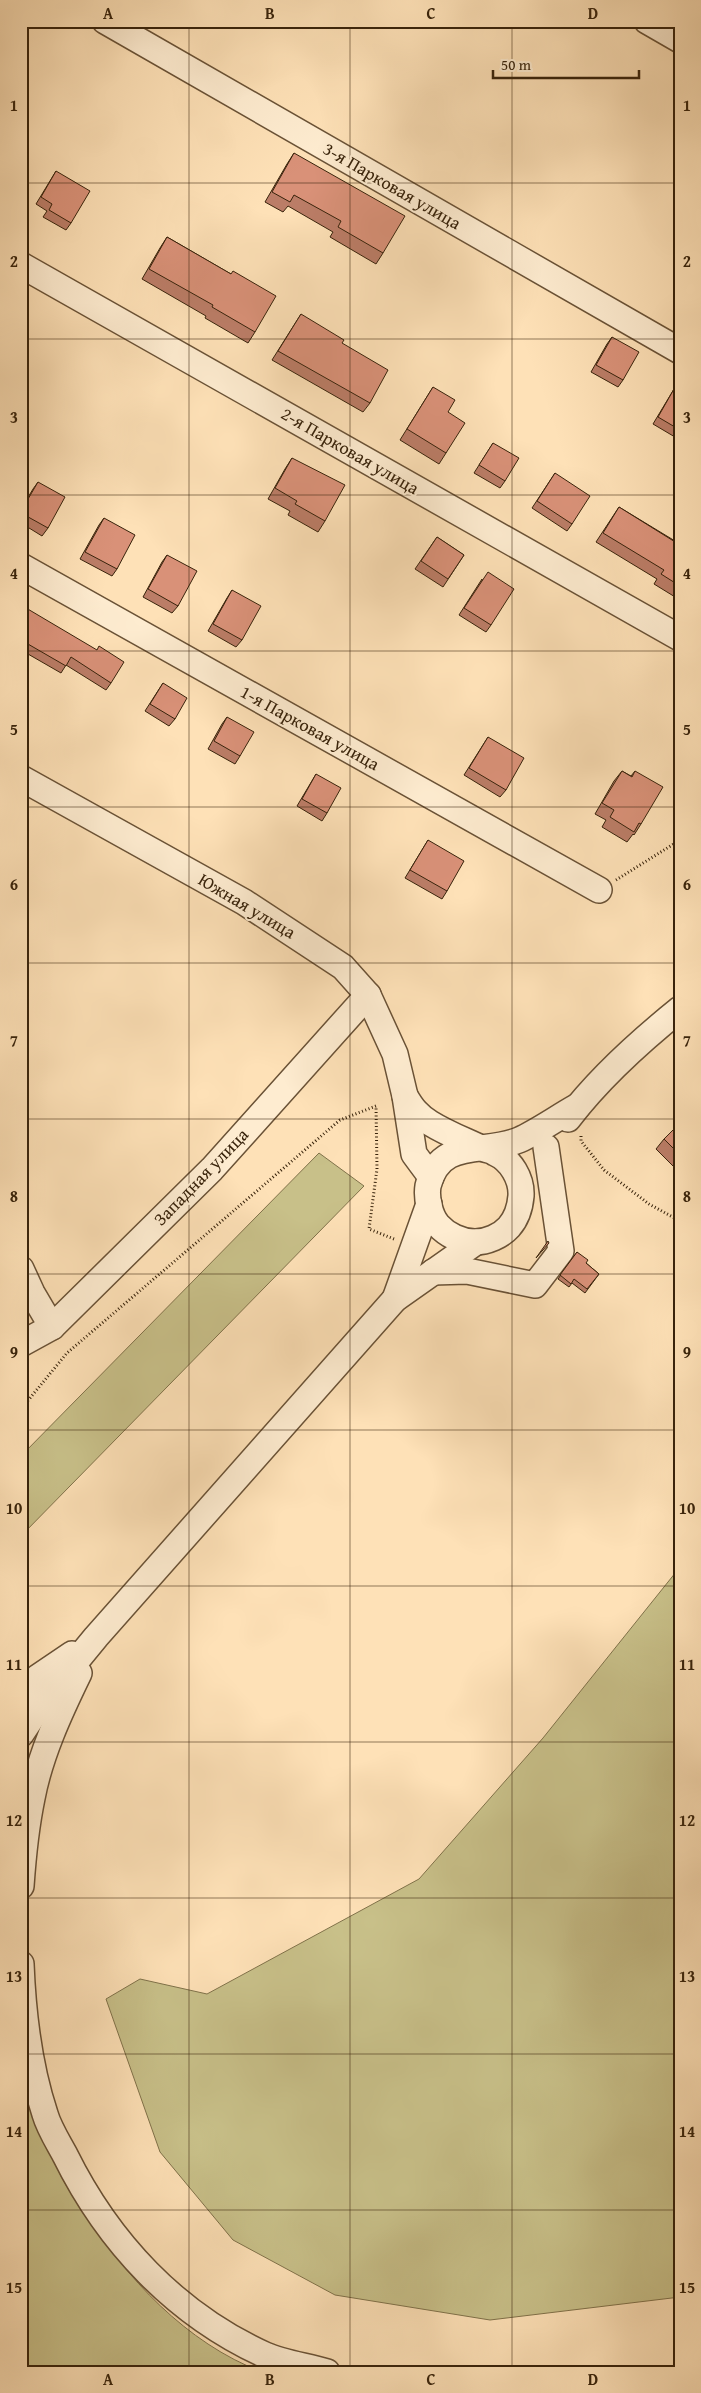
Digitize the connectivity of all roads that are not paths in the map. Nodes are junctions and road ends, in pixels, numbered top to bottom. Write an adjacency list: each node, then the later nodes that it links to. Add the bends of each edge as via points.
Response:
1 (105, 21): 5 (street, 3-я Парковая улица)
2 (647, 21): 3 (street)
3 (680, 40)
4 (21, 265): 7 (street, 2-я Парковая улица)
5 (680, 351)
6 (21, 566): 9 (street, 1-я Парковая улица)
7 (680, 638)
8 (21, 778): 10 (street, Южная улица, via 244,902 343,967)
9 (599, 890)
10 (368, 994): 12 (street, Южная улица, via 395,1054); 23 (street, Западная улица, via 212,1169)
11 (680, 1009): 13 (street, via 646,1036)
12 (405, 1096): 15 (street, via 414,1111 429,1123); 16 (street, Южная улица, via 414,1154)
13 (578, 1106): 14 (street); 15 (street, via 519,1140)
14 (546, 1147): 17 (street, via 530,1168); 21 (street, via 561,1251 535,1285 467,1271)
15 (481, 1148): 16 (street, via 466,1148 451,1154); 17 (street, via 508,1162)
16 (431, 1177): 18 (street, via 427,1192)
17 (522, 1190): 19 (street, via 520,1206 510,1226 491,1239)
18 (429, 1204): 19 (street, via 437,1223 446,1233 460,1240); 22 (street)
19 (476, 1242): 21 (street)
20 (21, 1269): 23 (street)
21 (433, 1272): 22 (street)
22 (395, 1298): 25 (street)
23 (52, 1327): 24 (street, Западная улица)
24 (21, 1344)
25 (96, 1637): 26 (street, via 38,1677); 27 (street, via 41,1704); 28 (street, via 45,1750 32,1797)
26 (21, 1695)
27 (21, 1734)
28 (21, 1886)
29 (21, 1964): 30 (street, via 29,2048 45,2115 77,2179 115,2236 161,2288 213,2328 266,2356)
30 (327, 2372)

